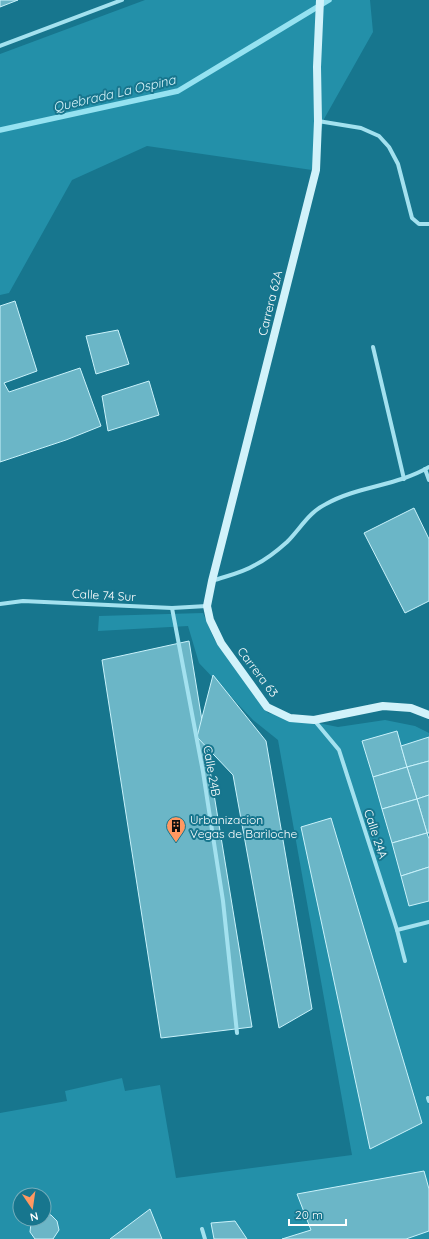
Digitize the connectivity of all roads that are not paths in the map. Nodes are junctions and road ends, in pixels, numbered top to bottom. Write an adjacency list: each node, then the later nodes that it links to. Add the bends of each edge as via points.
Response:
1 (122, 0): 3 (street)
2 (320, 0): 4 (street, Carrera 62A, via 316,67)
3 (0, 46)
4 (318, 121): 5 (street, via 361,128 379,136 389,147 398,164 412,218 419,224); 10 (street, Carrera 62A, via 316,170)
5 (429, 224)
6 (373, 346): 8 (street)
7 (427, 468): 8 (street); 9 (street)
8 (404, 478): 10 (street, via 345,495 324,504 306,519 288,541 254,566)
9 (429, 480)
10 (212, 581): 12 (street, Carrera 62A)
11 (0, 604): 13 (street, Calle 74 Sur, via 23,601)
12 (207, 606): 13 (street, Calle 74 Sur); 15 (street, Carrera 63, via 210,620 221,643 267,707 290,718)
13 (172, 608): 19 (street, Calle 24B, via 222,893)
14 (429, 715): 15 (street, Carrera 63, via 411,708 383,706)
15 (314, 720): 17 (street, Calle 24A, via 339,750)
16 (429, 922): 17 (street)
17 (397, 930): 18 (street, Calle 24A)
18 (405, 961)
19 (237, 1033)
20 (202, 1229): 21 (street)
21 (205, 1239)

